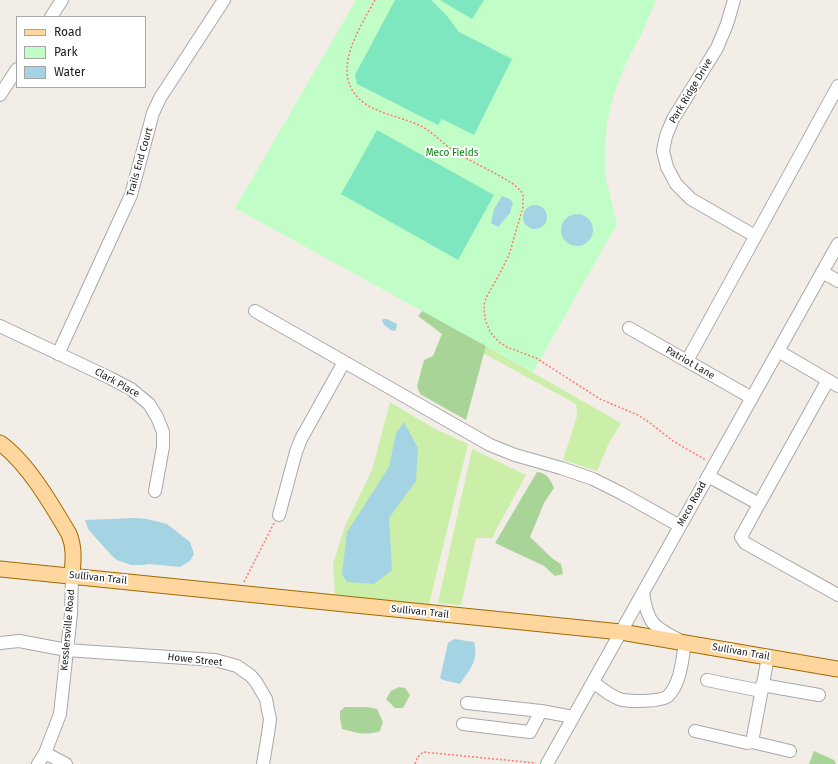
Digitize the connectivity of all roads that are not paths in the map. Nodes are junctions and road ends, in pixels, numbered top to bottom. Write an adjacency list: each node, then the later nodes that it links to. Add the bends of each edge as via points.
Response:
1 (62, 0): 4 (street)
2 (224, 0): 16 (street, Trails End Court, via 160,98 153,113 131,195)
3 (734, 0): 8 (street, Park Ridge Drive, via 718,48 673,119 663,151 667,167 676,184 690,199)
4 (51, 16)
5 (16, 71): 7 (street)
6 (838, 86): 8 (street)
7 (0, 95)
8 (755, 236): 17 (street)
9 (838, 244): 10 (street, Meco Road)
10 (822, 272): 11 (street); 15 (street, Meco Road)
11 (838, 281)
12 (255, 311): 18 (street)
13 (0, 326): 16 (street, Clark Place)
14 (629, 328): 17 (street, Patriot Lane)
15 (778, 352): 19 (street); 20 (street, Meco Road)
16 (58, 354): 23 (street, Clark Place, via 131,389 153,410 163,432 163,447)
17 (687, 361): 20 (street, Patriot Lane)
18 (344, 362): 25 (street, via 301,439); 26 (street, via 490,444 515,455 593,479)
19 (833, 383): 24 (street)
20 (752, 398): 22 (street, Meco Road)
21 (0, 443): 28 (main road, Kesslersville Road, via 13,453 31,475 69,534 74,554)
22 (708, 476): 24 (street); 26 (street, Meco Road)
23 (155, 491)
24 (759, 504): 30 (street, via 741,536 745,543)
25 (279, 515)
26 (680, 526): 29 (street, Meco Road)
27 (0, 569): 28 (main road, Sullivan Trail)
28 (72, 576): 31 (main road, Sullivan Trail); 34 (street, Kesslersville Road)
29 (643, 593): 31 (street, Meco Road); 33 (street, via 645,609 651,622 660,630)
30 (838, 595)
31 (621, 632): 33 (main road, Sullivan Trail); 38 (street, Meco Road)
32 (0, 643): 34 (street, Howe Street, via 19,641)
33 (685, 643): 35 (main road, Sullivan Trail); 38 (street, via 680,673 667,697 657,700 620,699)
34 (67, 650): 48 (street, Kesslersville Road, via 60,714); 51 (street, Howe Street, via 215,660 237,666 256,682 266,700 270,720)
35 (768, 657): 36 (main road, Sullivan Trail); 39 (street)
36 (838, 669)
37 (707, 680): 39 (street)
38 (593, 682): 43 (street, Meco Road)
39 (762, 688): 40 (street); 46 (street)
40 (819, 695)
41 (467, 703): 42 (street)
42 (541, 711): 43 (street); 44 (street, via 530,732)
43 (573, 717): 52 (street, Meco Road)
44 (463, 724)
45 (695, 731): 46 (street)
46 (752, 742): 47 (street)
47 (790, 751)
48 (45, 753): 49 (street, Kesslersville Road); 50 (street)
49 (38, 764)
50 (66, 764)
51 (264, 764)
52 (542, 764)

